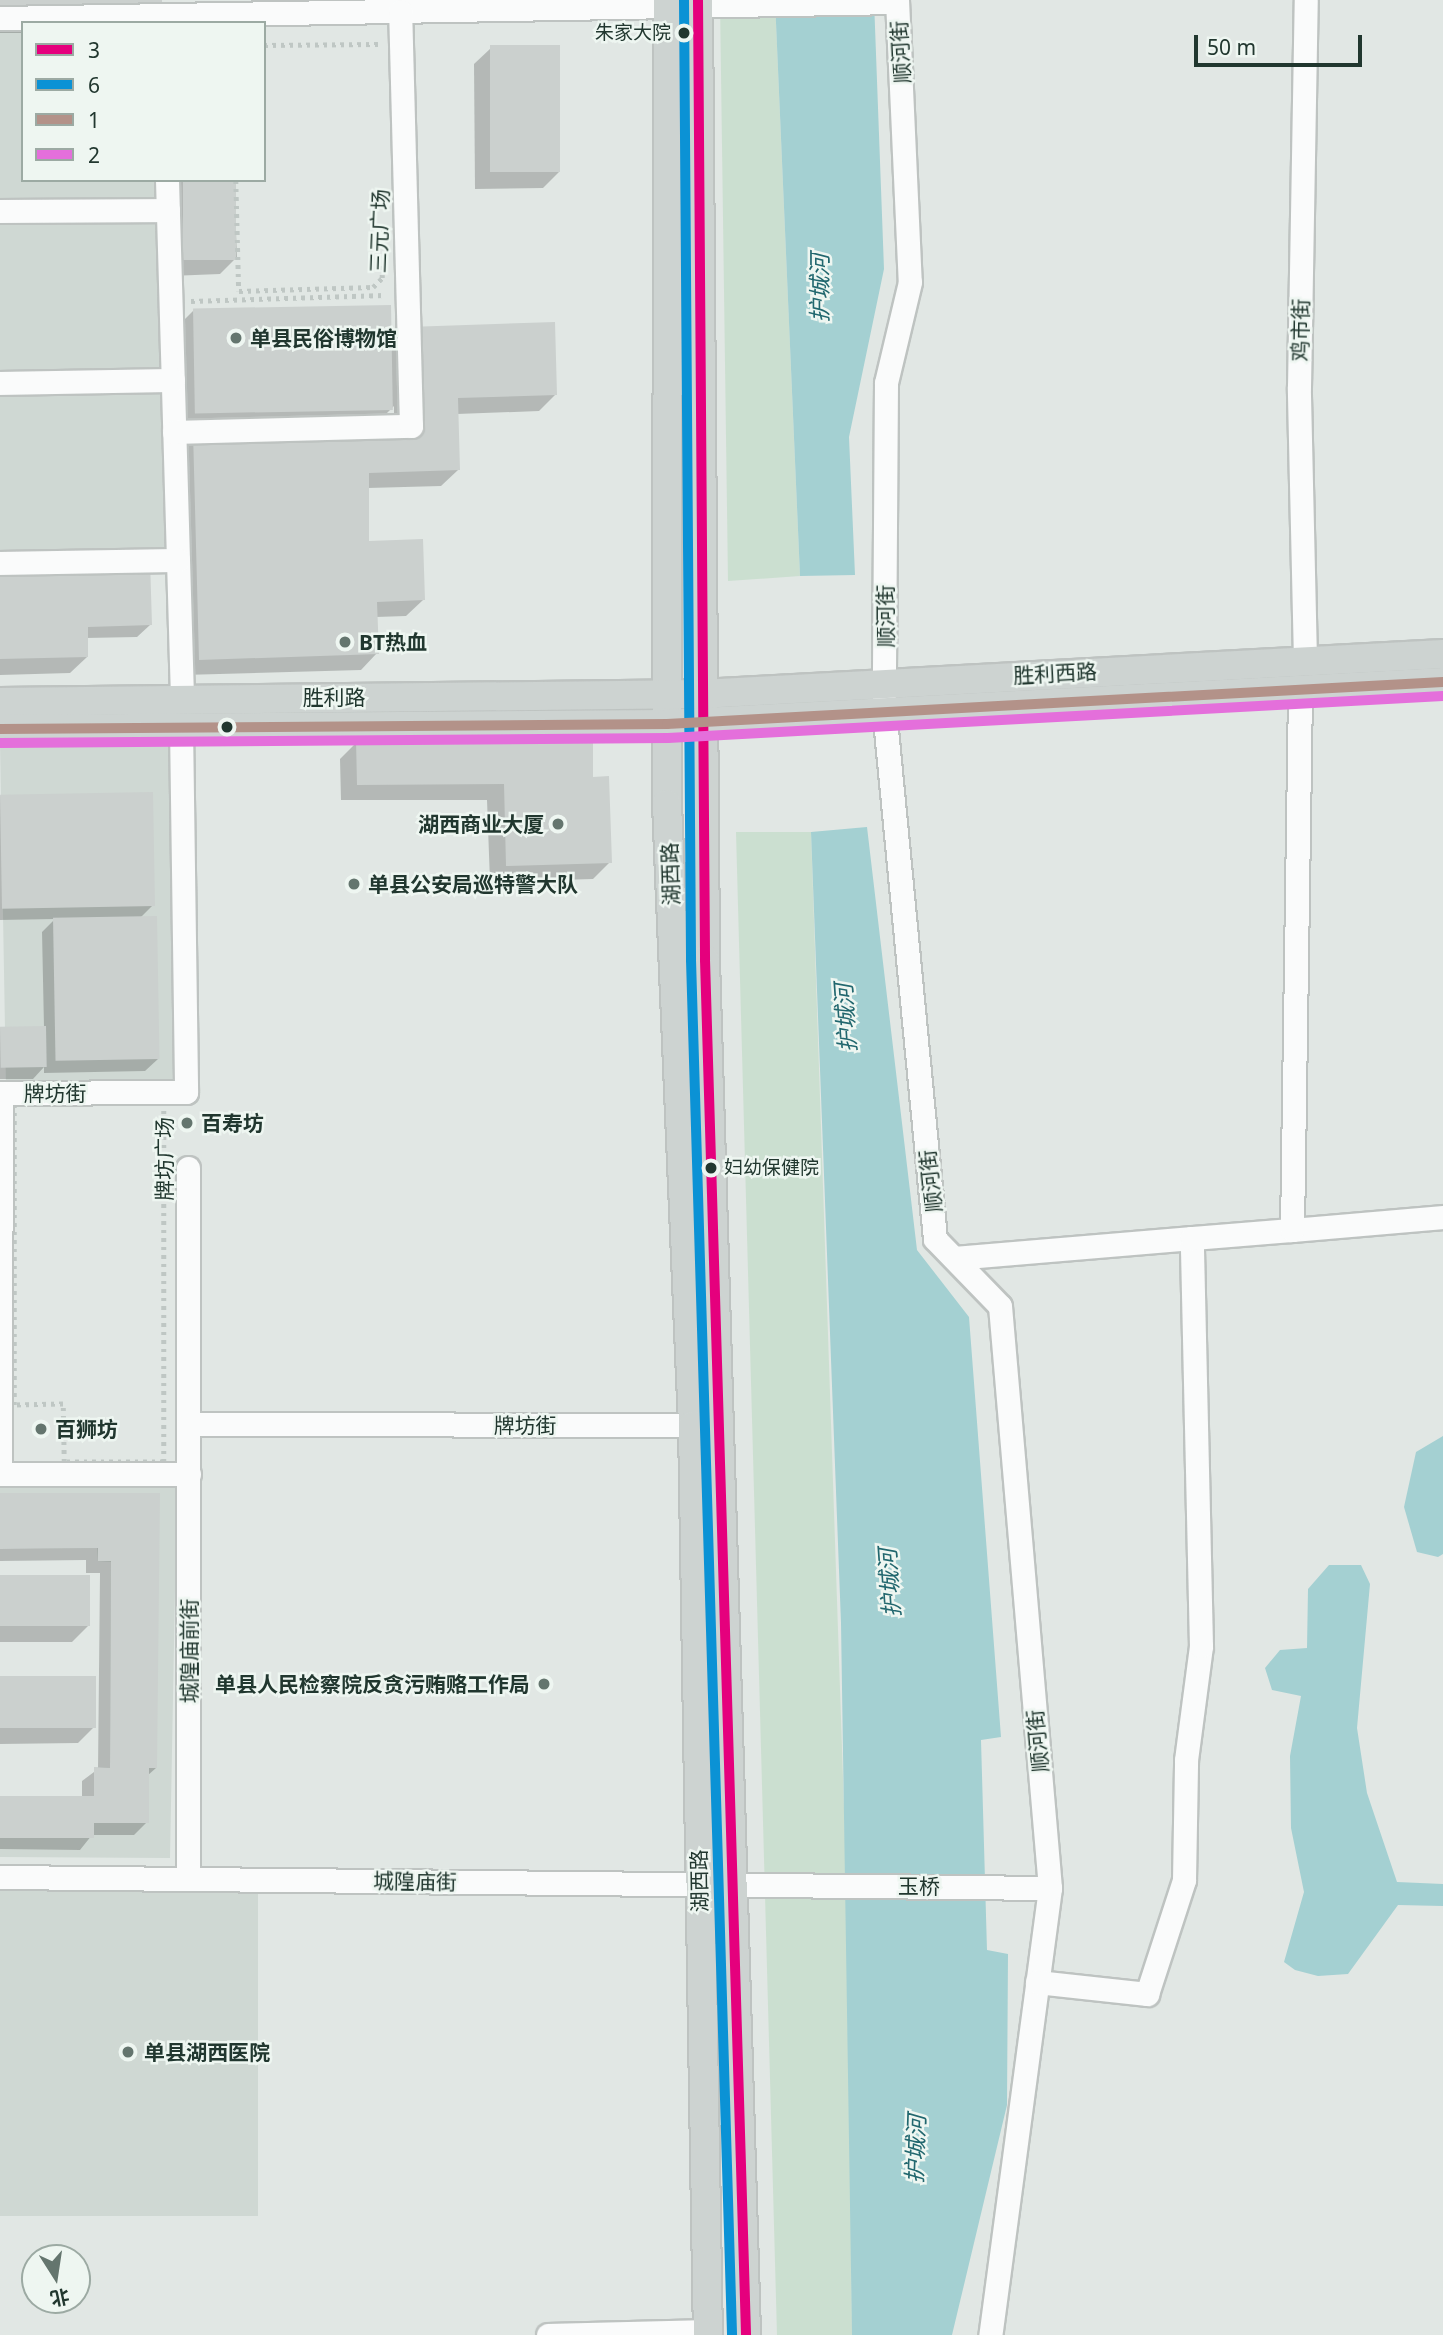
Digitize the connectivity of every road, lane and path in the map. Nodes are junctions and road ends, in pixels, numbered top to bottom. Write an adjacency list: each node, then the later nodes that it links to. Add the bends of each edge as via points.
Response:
1 (1306, 0): 23 (street, 鸡市街, via 1299,387)
2 (897, 1): 4 (street); 24 (street, 顺河街, via 910,282 886,383)
3 (668, 3): 4 (street); 5 (street); 27 (main road, 湖西路)
4 (698, 3): 29 (main road, 湖西路)
5 (400, 10): 6 (street); 15 (street)
6 (162, 13): 7 (street)
7 (0, 18)
8 (266, 45): 9 (path, via 380,44)
9 (380, 58)
10 (167, 182): 12 (street)
11 (236, 182): 14 (path, 三元广场, via 239,291 373,286 382,278)
12 (168, 210): 13 (street); 16 (street)
13 (0, 211)
14 (382, 250)
15 (407, 294): 16 (path); 19 (street, via 411,426)
16 (170, 302): 17 (street)
17 (173, 380): 18 (street); 19 (street)
18 (0, 383)
19 (174, 432): 20 (street)
20 (178, 560): 21 (street); 31 (street)
21 (0, 563)
22 (1443, 653): 23 (main road, 胜利西路)
23 (1305, 660): 24 (main road, 胜利西路)
24 (885, 681): 29 (main road, 胜利西路); 30 (street, 顺河街)
25 (1443, 682): 26 (main road, 胜利西路)
26 (1300, 688): 30 (main road, 胜利西路); 36 (street)
27 (667, 695): 29 (main road, 胜利西路); 31 (main road, 胜利路); 32 (main road, 湖西路)
28 (0, 702): 31 (main road, 胜利路)
29 (701, 707): 30 (main road, 胜利西路); 32 (main road, 胜利西路); 47 (main road, 湖西路)
30 (884, 709): 38 (street, 顺河街, via 935,1239)
31 (182, 712): 32 (main road, 胜利路); 33 (main road, 胜利路); 42 (street, 牌坊街, via 186,1092 1,1093)
32 (667, 724): 41 (main road, 湖西路)
33 (0, 729)
34 (188, 1168): 40 (street, 城隍庙前街)
35 (1443, 1217): 36 (street)
36 (1292, 1230): 37 (street)
37 (1192, 1238): 38 (street); 50 (street, via 1201,1646 1186,1760 1184,1880 1147,1994)
38 (954, 1258): 49 (street, 顺河街, via 1000,1306)
39 (14, 1405): 39 (path, 牌坊广场, via 63,1404 64,1462 164,1462 164,1102 14,1102)
40 (189, 1424): 41 (street, 牌坊街); 43 (street, 城隍庙前街)
41 (693, 1425): 46 (main road, 湖西路)
42 (0, 1426): 43 (street, 牌坊街, via 0,1474)
43 (189, 1474): 45 (street, 城隍庙前街)
44 (0, 1877): 45 (street, 城隍庙街)
45 (188, 1878): 46 (street, 城隍庙街)
46 (699, 1884): 47 (street, 城隍庙街); 51 (main road, 湖西路)
47 (735, 1884): 48 (street, 城隍庙街); 53 (main road, 湖西路)
48 (829, 1886): 49 (street, 玉桥)
49 (1050, 1888): 50 (street, 顺河街)
50 (1037, 1982): 54 (street, 顺河街)
51 (708, 2333): 52 (street)
52 (548, 2335)
53 (746, 2335)
54 (990, 2335)

